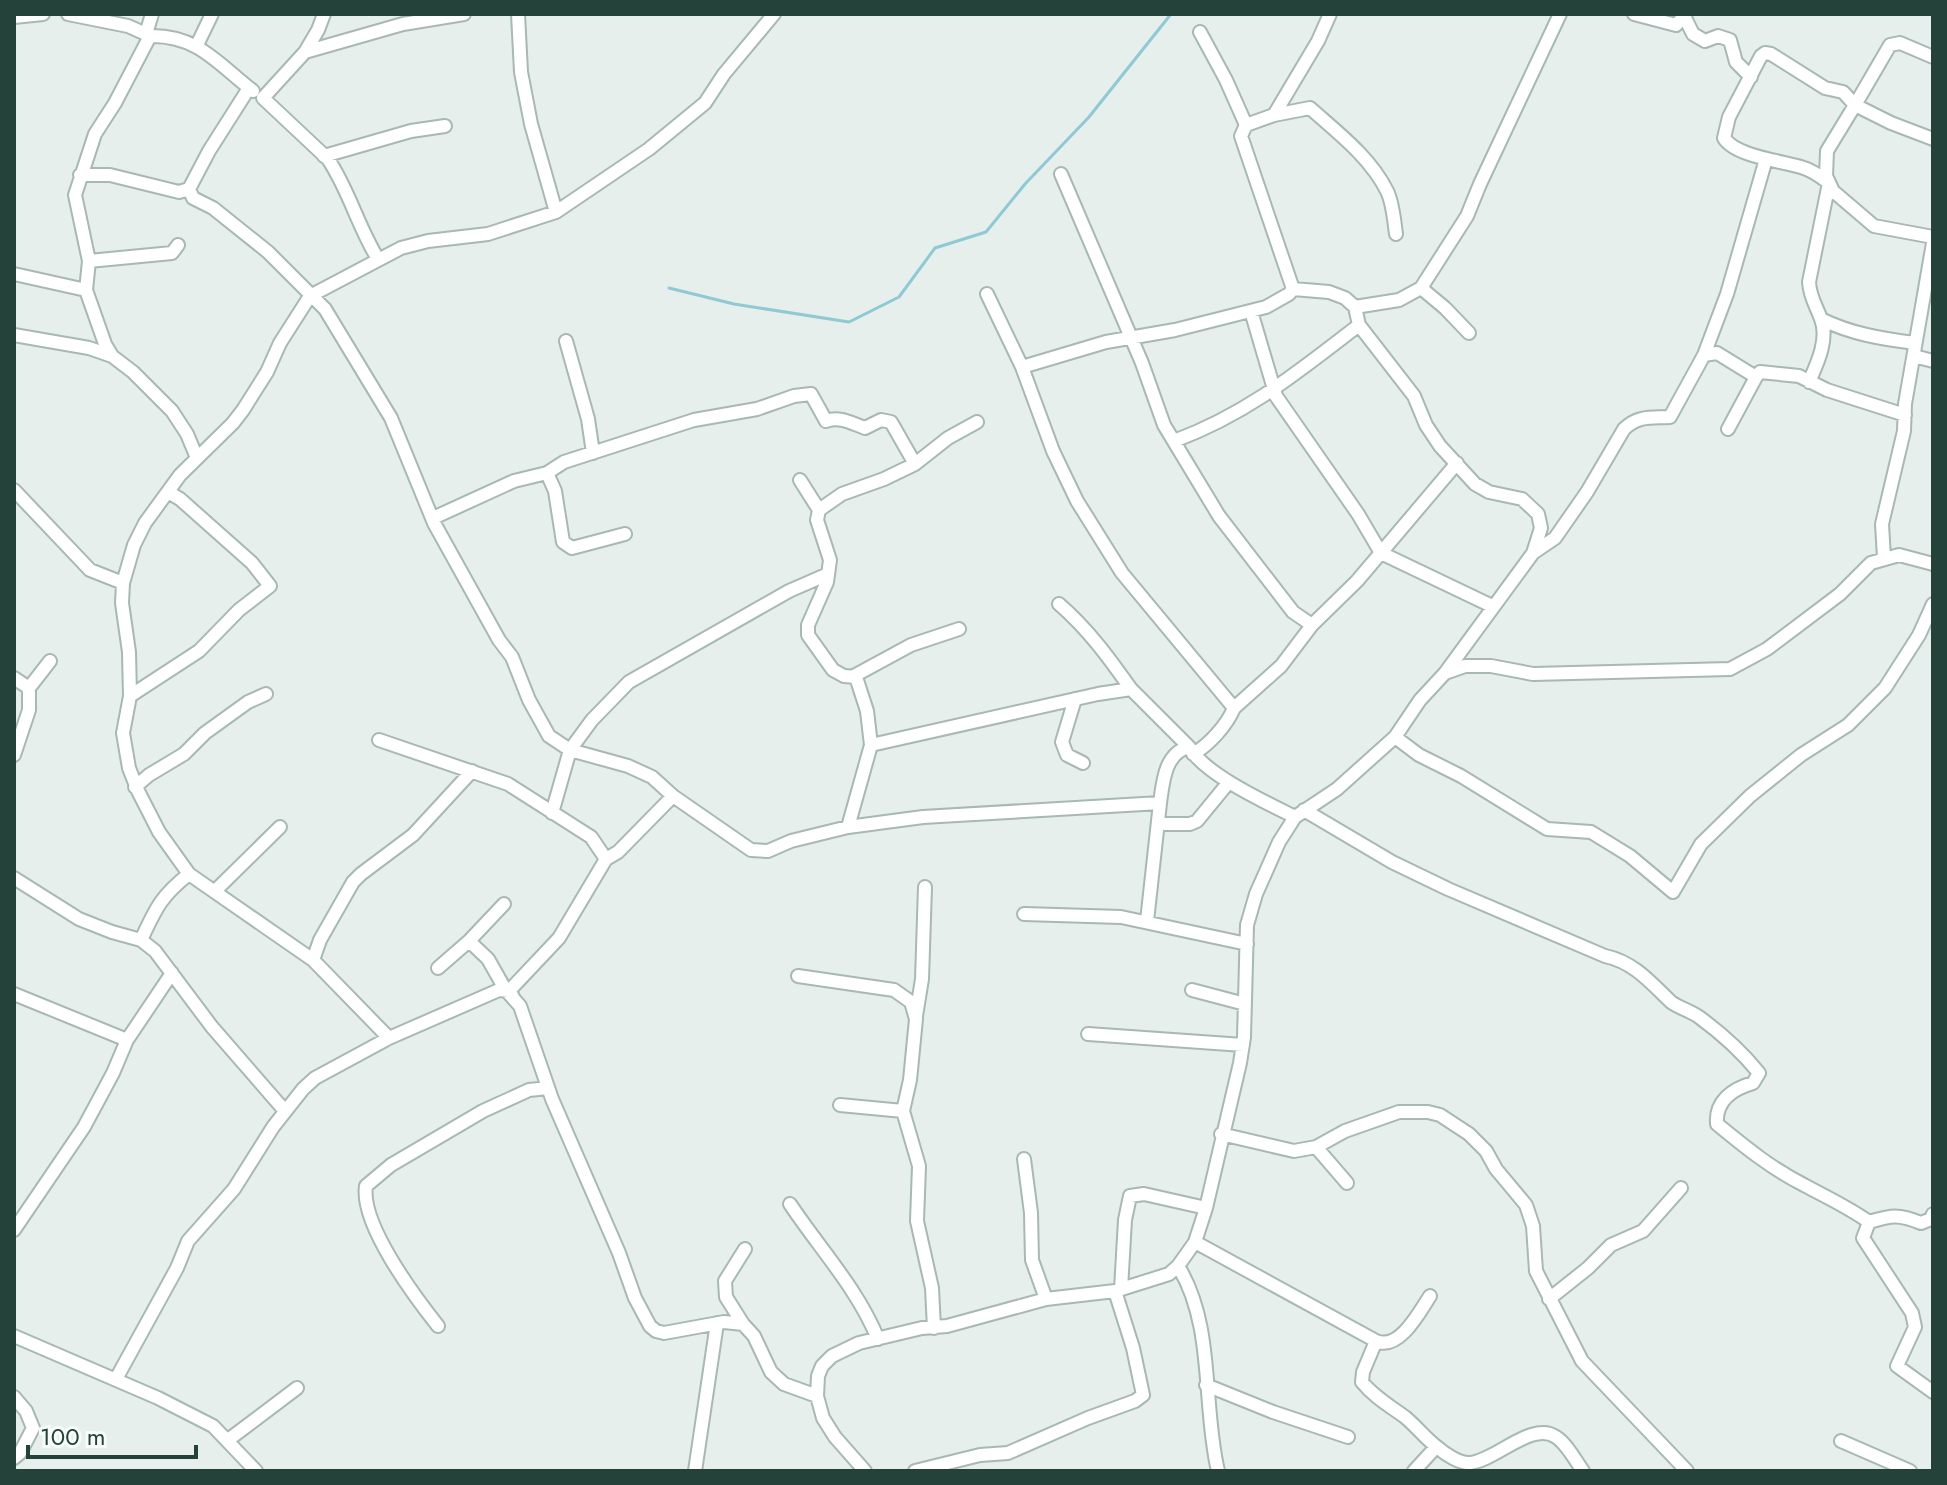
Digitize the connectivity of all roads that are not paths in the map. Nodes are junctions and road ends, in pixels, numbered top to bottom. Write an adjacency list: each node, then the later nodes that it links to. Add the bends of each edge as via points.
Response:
1 (40, 14): 13 (street)
2 (68, 14): 15 (street)
3 (152, 14): 15 (street)
4 (212, 14): 16 (street)
5 (324, 14): 17 (street)
6 (464, 14): 17 (street, via 403,24)
7 (518, 14): 33 (street, via 521,72)
8 (774, 14): 33 (street, via 705,103 649,149)
9 (1330, 14): 23 (street)
10 (1560, 14): 40 (street, via 1467,216)
11 (1634, 14): 12 (street, via 1676,25)
12 (1685, 15): 19 (street, via 1693,34 1705,41 1718,36 1730,40 1736,62)
13 (14, 17)
14 (1200, 32): 24 (street)
15 (148, 35): 16 (street); 30 (street, via 95,134)
16 (197, 45): 20 (street)
17 (305, 52): 21 (street)
18 (1933, 57): 22 (street, via 1900,43 1890,45)
19 (1751, 77): 22 (street, via 1765,53 1825,88 1843,92); 28 (street, via 1724,138 1727,144)
20 (249, 88): 21 (street); 32 (street)
21 (263, 98): 27 (street)
22 (1855, 105): 26 (street); 31 (street, via 1827,151)
23 (1274, 115): 24 (street); 34 (street, via 1310,108 1348,141 1389,193)
24 (1246, 125): 41 (street, via 1241,136 1244,148)
25 (445, 126): 27 (street)
26 (1933, 139)
27 (324, 156): 37 (street)
28 (1766, 159): 31 (street, via 1802,167); 54 (street)
29 (1061, 174): 51 (street)
30 (80, 175): 32 (street, via 110,175 179,192); 38 (street, via 75,195)
31 (1829, 183): 35 (street, via 1874,226); 47 (street, via 1809,282)
32 (189, 189): 44 (street, via 193,198 268,252)
33 (556, 212): 37 (street, via 488,234 414,245)
34 (1396, 234)
35 (1933, 240): 53 (street)
36 (178, 245): 38 (street, via 172,253 154,257)
37 (378, 259): 44 (street)
38 (89, 261): 42 (street)
39 (14, 274): 42 (street)
40 (1421, 288): 45 (street, via 1399,300); 49 (street)
41 (1293, 289): 45 (street, via 1329,292); 46 (street)
42 (86, 290): 55 (street)
43 (987, 294): 57 (street)
44 (310, 296): 66 (street, via 243,410); 74 (street, via 325,309 385,407)
45 (1355, 307): 48 (street)
46 (1251, 311): 51 (street); 60 (street)
47 (1821, 319): 53 (street); 59 (street, via 1821,351)
48 (1359, 325): 60 (street); 67 (street, via 1414,396 1440,446)
49 (1469, 333)
50 (14, 335): 55 (street)
51 (1130, 338): 57 (street); 64 (street)
52 (566, 341): 65 (street)
53 (1915, 350): 56 (street); 61 (street)
54 (1704, 355): 58 (street, via 1717,353); 77 (street, via 1670,417 1632,421 1555,538)
55 (112, 356): 66 (street, via 172,411)
56 (1933, 361)
57 (1022, 367): 96 (street, via 1077,501 1122,573)
58 (1756, 377): 59 (street, via 1760,372); 63 (street)
59 (1809, 382): 61 (street)
60 (1274, 391): 64 (street); 76 (street)
61 (1905, 415): 78 (street, via 1882,524)
62 (977, 422): 68 (street)
63 (1728, 429)
64 (1174, 441): 85 (street, via 1219,516 1293,612)
65 (593, 453): 68 (street, via 694,420 811,394 826,421 844,419 865,428 881,420 891,422); 69 (street)
66 (197, 458): 72 (street)
67 (1457, 463): 76 (street); 77 (street, via 1475,484 1522,499 1538,514 1541,528)
68 (915, 464): 73 (street, via 842,494)
69 (547, 473): 74 (street, via 514,481); 75 (street, via 563,542 572,548)
70 (800, 480): 73 (street)
71 (14, 490): 81 (street, via 90,570)
72 (168, 492): 81 (street, via 134,545); 94 (street, via 252,563 270,586 199,651)
73 (819, 510): 80 (street)
74 (433, 518): 100 (street, via 512,657 549,736)
75 (625, 534)
76 (1381, 553): 84 (street); 85 (street)
77 (1533, 553): 84 (street)
78 (1884, 558): 79 (street, via 1899,555); 88 (street, via 1871,563 1840,594 1767,649 1730,669 1533,674 1465,666)
79 (1933, 564)
80 (828, 574): 89 (street, via 808,635 833,670); 100 (street, via 629,682)
81 (123, 583): 94 (street)
82 (1059, 604): 92 (street, via 1103,649)
83 (1933, 604): 97 (street, via 1885,688 1848,725 1750,796 1701,844 1673,892 1591,832 1547,829)
84 (1492, 606): 88 (street)
85 (1312, 625): 96 (street, via 1281,666)
86 (959, 629): 89 (street, via 911,645)
87 (50, 661): 91 (street)
88 (1445, 673): 97 (street)
89 (852, 677): 99 (street, via 867,711)
90 (14, 678): 91 (street)
91 (29, 688): 102 (street, via 29,710)
92 (1131, 689): 95 (street); 101 (street)
93 (266, 694): 106 (street)
94 (130, 696): 106 (street, via 123,733)
95 (1075, 699): 99 (street); 103 (street, via 1062,742 1067,755)
96 (1234, 708): 101 (street, via 1211,739)
97 (1395, 737): 110 (street)
98 (379, 740): 104 (street)
99 (871, 745): 113 (street)
100 (570, 750): 107 (street, via 628,766 652,777); 109 (street)
101 (1191, 750): 105 (street); 108 (street, via 1179,749 1167,765)
102 (14, 755)
103 (1083, 763)
104 (472, 771): 109 (street, via 508,784); 125 (street, via 413,835 353,882)
105 (1229, 782): 110 (street); 111 (street, via 1197,821)
106 (135, 787): 115 (street)
107 (673, 796): 113 (street, via 751,850 768,851); 114 (street)
108 (1160, 803): 111 (street); 113 (street)
109 (552, 813): 114 (street, via 591,837)
110 (1300, 814): 124 (street, via 1279,842 1256,894); 150 (street, via 1448,889 1619,959 1643,975 1672,1002 1712,1026 1759,1073 1753,1083 1738,1087 1722,1101 1717,1124 1754,1154)
111 (1158, 824): 121 (street)
112 (280, 827): 118 (street)
113 (848, 827)
114 (606, 859): 130 (street, via 559,938)
115 (189, 874): 118 (street); 122 (street, via 158,903)
116 (14, 878): 122 (street, via 79,919)
117 (925, 887): 133 (street)
118 (216, 890): 125 (street)
119 (504, 904): 123 (street)
120 (1024, 914): 121 (street)
121 (1147, 921): 124 (street)
122 (141, 940): 127 (street)
123 (469, 941): 126 (street); 130 (street)
124 (1247, 944): 132 (street)
125 (313, 960): 135 (street)
126 (438, 968)
127 (172, 973): 136 (street); 140 (street)
128 (798, 976): 133 (street, via 894,990 911,1002)
129 (1192, 990): 132 (street)
130 (509, 992): 135 (street); 138 (street, via 524,1017)
131 (14, 994): 136 (street)
132 (1245, 1004): 137 (street)
133 (916, 1019): 141 (street)
134 (1088, 1034): 137 (street)
135 (389, 1038): 140 (street, via 315,1078)
136 (127, 1040): 151 (street, via 84,1127)
137 (1243, 1045): 142 (street)
138 (548, 1088): 159 (street, via 650,1326 664,1333); 161 (street, via 529,1090 483,1111 391,1165 366,1186 366,1204 392,1262)
139 (840, 1105): 141 (street)
140 (285, 1111): 166 (street, via 234,1189 188,1241)
141 (903, 1111): 162 (street, via 919,1166 917,1221 932,1288)
142 (1221, 1134): 143 (street, via 1294,1151); 148 (street)
143 (1316, 1147): 145 (street); 158 (street, via 1399,1112 1440,1115 1486,1151 1526,1205 1536,1271)
144 (1024, 1159): 157 (street, via 1032,1260)
145 (1347, 1183)
146 (1681, 1188): 158 (street, via 1643,1231 1611,1245)
147 (790, 1204): 164 (street, via 856,1294)
148 (1206, 1208): 152 (street); 155 (street, via 1144,1194 1130,1196)
149 (1933, 1214): 150 (street, via 1921,1223 1902,1216)
150 (1869, 1222): 169 (street, via 1863,1238 1912,1313 1915,1327 1897,1366)
151 (14, 1230)
152 (1195, 1242): 154 (street); 165 (street)
153 (745, 1249): 160 (street, via 725,1281 726,1297)
154 (1178, 1266): 155 (street, via 1169,1274); 167 (street, via 1198,1313)
155 (1118, 1290): 157 (street); 181 (street, via 1143,1395 1008,1453)
156 (1430, 1296): 165 (street, via 1394,1341)
157 (1046, 1299): 162 (street)
158 (1549, 1299): 185 (street, via 1582,1361)
159 (717, 1323): 160 (street); 179 (street)
160 (743, 1324): 170 (street, via 771,1372 784,1384)
161 (438, 1326)
162 (934, 1328): 164 (street)
163 (14, 1337): 166 (street)
164 (878, 1339): 170 (street, via 832,1356 818,1376)
165 (1376, 1341): 175 (street, via 1362,1382)
166 (116, 1379): 173 (street, via 213,1426)
167 (1206, 1385): 172 (street); 182 (street)
168 (297, 1388): 173 (street)
169 (1933, 1392)
170 (817, 1396): 180 (street, via 835,1437)
171 (14, 1397): 176 (street, via 33,1428)
172 (1348, 1437)
173 (228, 1440): 178 (street)
174 (1841, 1441): 186 (street)
175 (1436, 1447): 177 (street); 183 (street)
176 (14, 1458)
177 (1472, 1467): 184 (street, via 1545,1432 1556,1436)
178 (256, 1471)
179 (695, 1471)
180 (865, 1471)
181 (915, 1471)
182 (1218, 1471)
183 (1414, 1471)
184 (1583, 1471)
185 (1687, 1471)
186 (1910, 1471)

